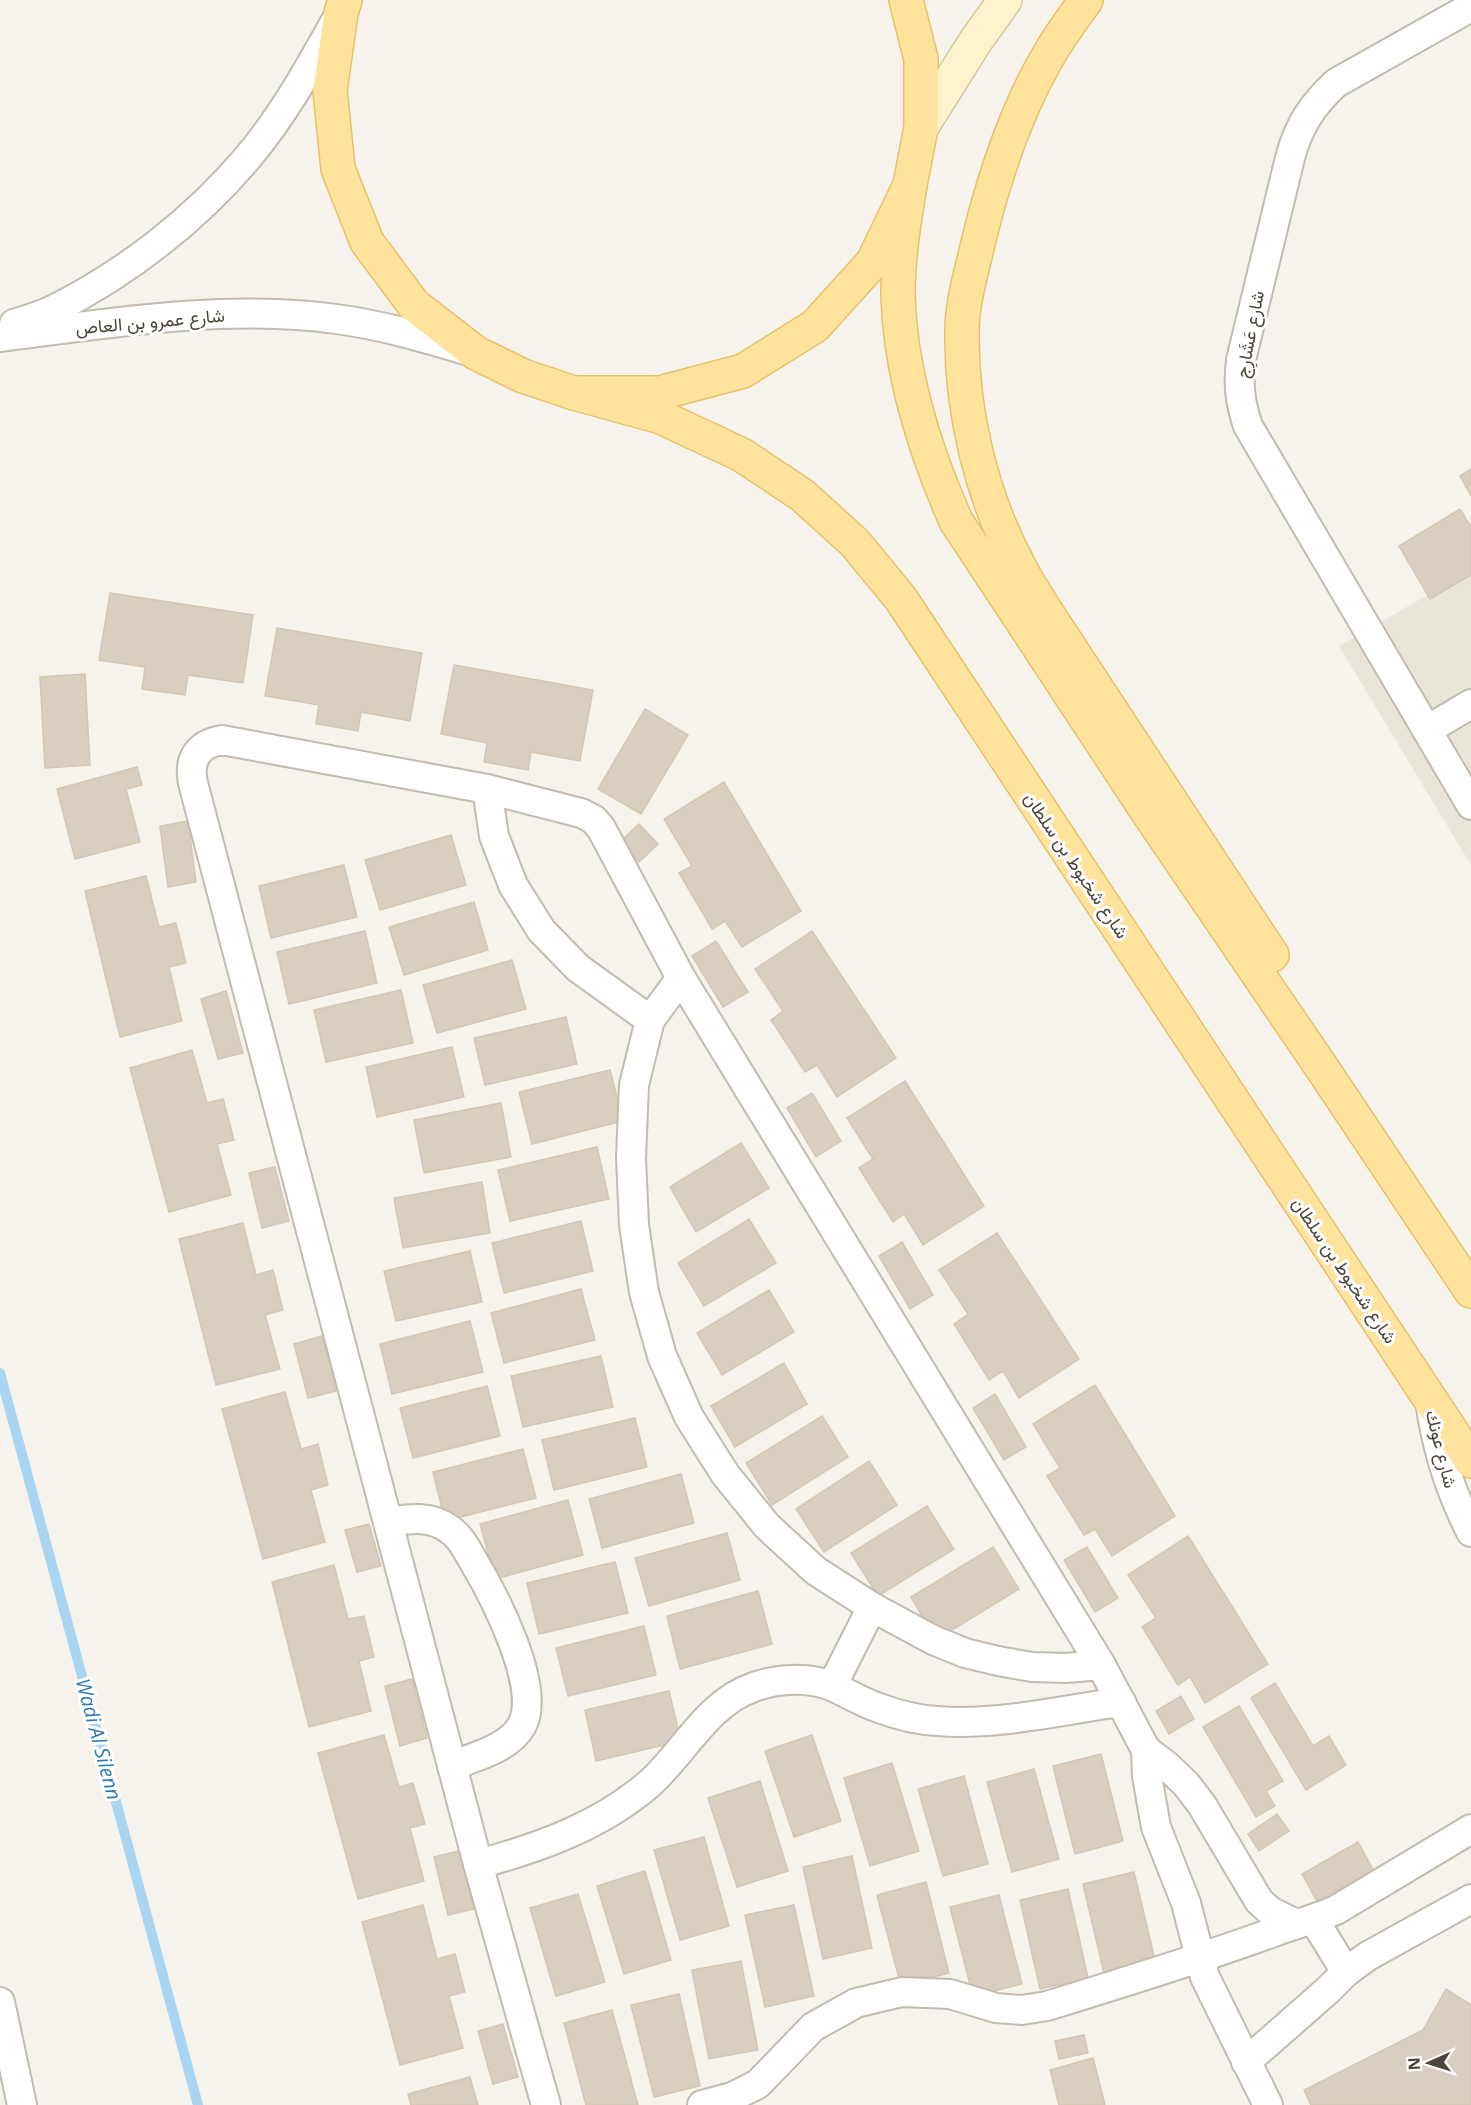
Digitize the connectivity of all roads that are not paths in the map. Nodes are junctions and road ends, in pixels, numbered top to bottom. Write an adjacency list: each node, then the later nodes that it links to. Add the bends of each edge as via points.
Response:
1 (906, 0): 6 (main road, via 921,59)
2 (1005, 0): 6 (main road)
3 (1086, 0): 18 (main road, via 1050,53 1019,112 981,230 963,307 962,333 966,394 975,445 999,524 1017,564 1273,957 1293,993)
4 (343, 6): 8 (street, شارع عمرو بن العاص, via 299,87 249,155 191,216 124,269 51,311); 10 (main road, شارع شخبوط بن سلطان, via 330,90 338,169 367,242 414,305)
5 (1471, 7): 13 (street, شارع عَشَارِج, via 1336,82 1306,116 1290,158 1238,377 1248,426)
6 (921, 128): 7 (main road)
7 (910, 185): 11 (main road, via 873,262 815,326 732,374 660,393); 18 (main road, via 901,239 898,295 903,350 937,479 956,521)
8 (0, 329)
9 (0, 338): 10 (street, شارع عمرو بن العاص, via 193,314 265,314 336,319 407,333)
10 (476, 353): 11 (main road, شارع شخبوط بن سلطان, via 523,376)
11 (574, 393): 20 (main road, شارع شخبوط بن سلطان, via 661,417 742,455 802,495 855,543 901,599)
12 (1471, 704): 13 (street)
13 (1427, 730): 15 (street, شارع عَشَارِج)
14 (487, 789): 16 (street, via 581,813 597,824); 17 (street, via 494,836 513,885 541,930 578,968); 22 (street, via 222,740 200,749 190,771)
15 (1471, 805)
16 (681, 978): 17 (street); 25 (street)
17 (650, 1020): 24 (street, via 634,1085 631,1158 634,1225 644,1292 662,1356 689,1417 725,1474 767,1526 816,1571)
18 (1324, 1071): 19 (main road)
19 (1471, 1291)
20 (1430, 1397): 21 (main road, شارع شخبوط بن سلطان); 23 (street, شارع عونك, via 1444,1470)
21 (1471, 1461)
22 (388, 1522): 29 (street); 29 (street, via 415,1518 439,1522 461,1541 510,1633 521,1669 526,1710 514,1736)
23 (1471, 1532)
24 (872, 1607): 25 (street, via 965,1653 1044,1667); 26 (street)
25 (1101, 1665): 27 (street)
26 (832, 1686): 27 (street, via 878,1708 961,1723); 31 (street, via 780,1680 730,1699 648,1785 609,1812 568,1835)
27 (1121, 1702): 28 (street)
28 (1146, 1750): 33 (street, via 1186,1784 1202,1805 1259,1901 1270,1911); 34 (street, via 1156,1827 1186,1903)
29 (452, 1766): 31 (street)
30 (1470, 1833): 33 (street, via 1336,1910)
31 (478, 1864): 39 (street)
32 (1471, 1899): 35 (street)
33 (1305, 1922): 34 (street); 35 (street)
34 (1200, 1959): 37 (street, via 1213,1996); 40 (street, via 1047,2006 1022,2010 996,2008 938,1993 902,1992 856,2003 813,2027 758,2084 732,2097)
35 (1346, 1972): 37 (street)
36 (0, 2002): 38 (street)
37 (1246, 2062): 41 (street)
38 (22, 2105)
39 (546, 2105)
40 (702, 2105)
41 (1268, 2105)

